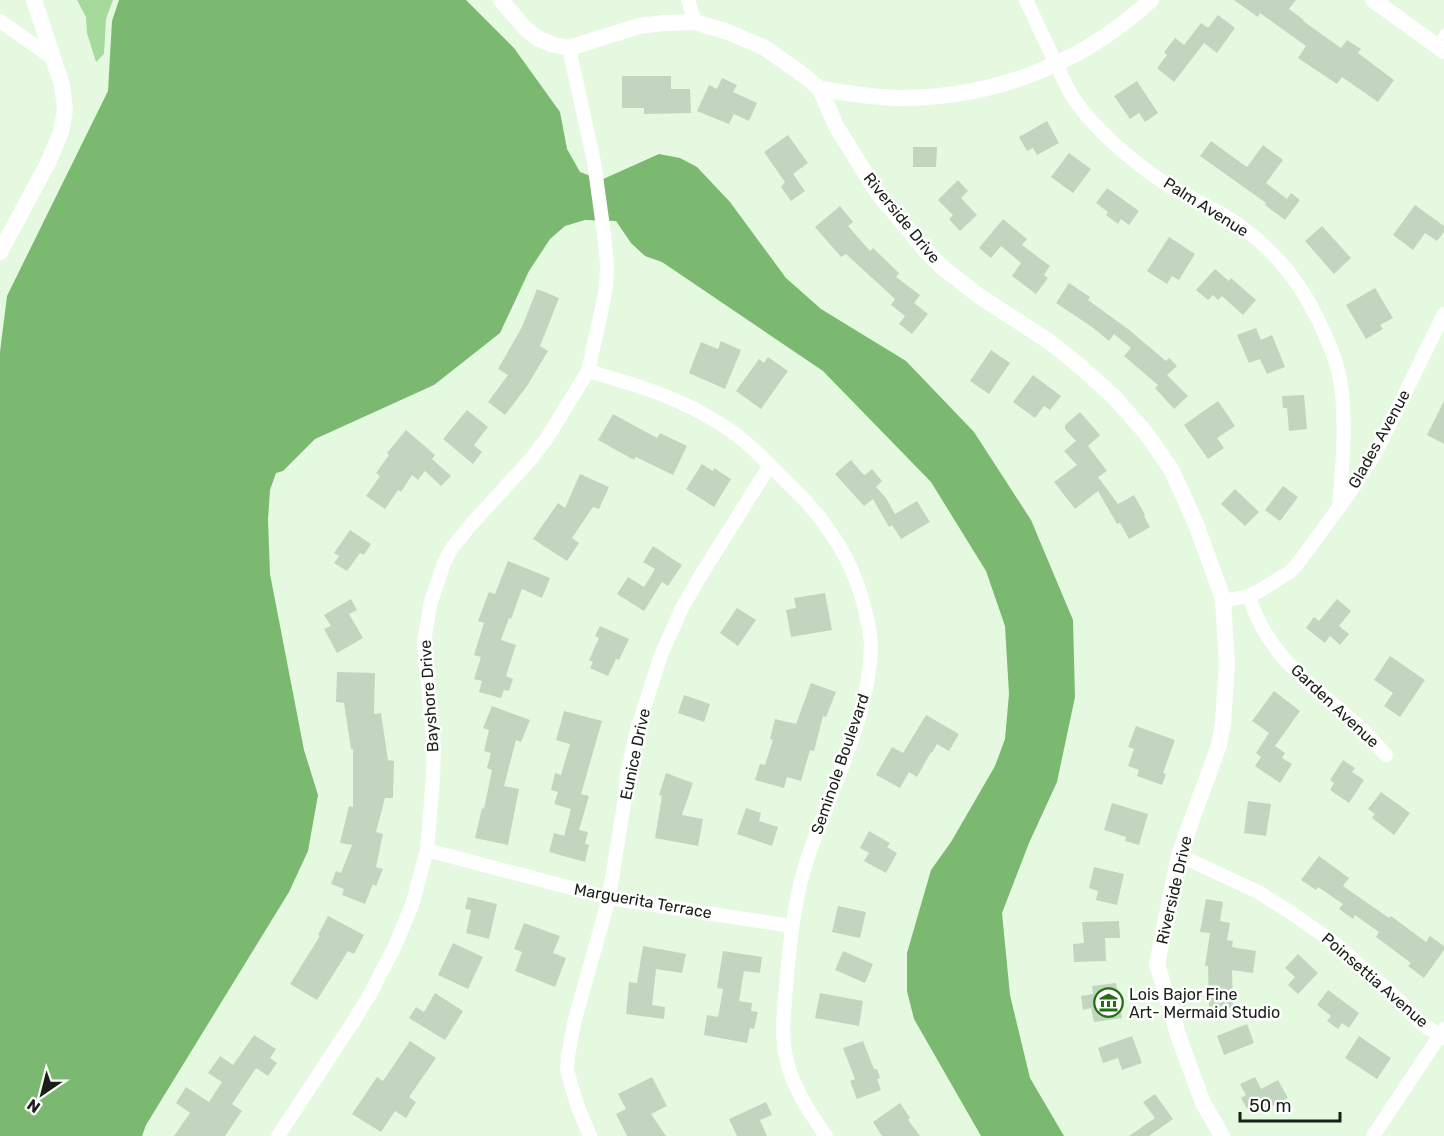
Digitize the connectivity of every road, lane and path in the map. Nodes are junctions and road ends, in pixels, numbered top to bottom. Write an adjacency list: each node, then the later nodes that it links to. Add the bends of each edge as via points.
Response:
1 (34, 0): 11 (street)
2 (501, 0): 10 (street, via 537,38)
3 (688, 0): 8 (street)
4 (1026, 0): 12 (street, Palm Avenue)
5 (1151, 0): 12 (street, via 1106,37)
6 (1376, 1): 9 (street)
7 (0, 21): 11 (street)
8 (695, 22): 10 (street, Riverside Drive, via 639,26); 13 (street, Riverside Drive, via 765,48)
9 (1441, 42)
10 (569, 48): 16 (street, Bayshore Drive, via 594,162 607,264 606,287)
11 (54, 59): 14 (street, via 62,85 61,132)
12 (1056, 64): 13 (street, via 1011,82 963,94 897,98); 18 (street, Palm Avenue, via 1075,102 1115,144 1166,184 1245,229 1270,250 1310,302 1330,344 1342,390)
13 (820, 89): 20 (street, Riverside Drive, via 836,126 877,192 942,267 1082,368 1145,432 1171,470 1196,524)
14 (0, 252)
15 (1444, 314): 18 (street, Glades Avenue, via 1376,453)
16 (588, 370): 17 (street, Seminole Boulevard, via 668,396 710,417); 22 (street, Bayshore Drive, via 531,459 452,548 433,592 424,642 434,748)
17 (770, 465): 24 (street, Eunice Drive, via 682,608 661,655 633,747); 25 (street, Seminole Boulevard, via 818,514 846,559 863,601 871,646 868,676 851,742 803,874)
18 (1340, 507): 19 (street, Glades Avenue, via 1290,572)
19 (1249, 596): 20 (street); 21 (street, Garden Avenue, via 1270,642 1298,674)
20 (1223, 601): 23 (street, Riverside Drive, via 1227,663 1223,723 1219,745)
21 (1386, 754)
22 (427, 850): 24 (street, Marguerita Terrace); 27 (street, Bayshore Drive, via 412,905 380,975 354,1022)
23 (1179, 855): 26 (street, Poinsettia Avenue, via 1250,888 1290,912 1339,946 1422,1024); 30 (street, Riverside Drive, via 1157,964 1203,1103)
24 (609, 898): 25 (street, Marguerita Terrace); 28 (street, Eunice Drive, via 574,1023 567,1069)
25 (791, 926): 29 (street, Seminole Boulevard, via 785,1000 786,1058 796,1088)
26 (1443, 1034): 31 (street)
27 (278, 1136)
28 (590, 1136)
29 (826, 1136)
30 (1222, 1136)
31 (1373, 1136)

